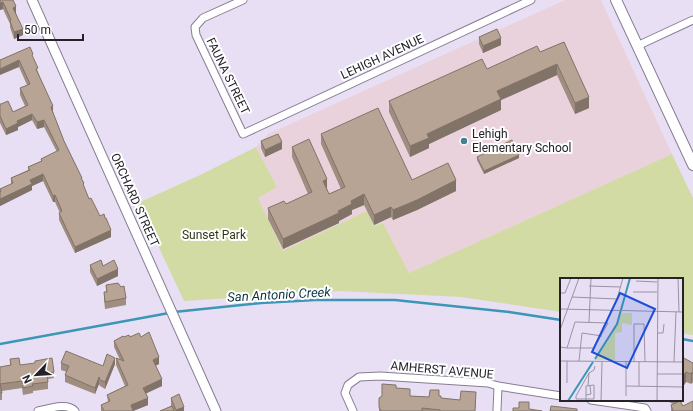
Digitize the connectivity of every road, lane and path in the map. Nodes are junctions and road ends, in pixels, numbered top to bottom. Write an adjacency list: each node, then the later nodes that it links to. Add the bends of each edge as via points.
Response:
1 (32, 0): 15 (street, ORCHARD STREET)
2 (243, 0): 7 (street, FAUNA STREET, via 203,18 195,26 196,35)
3 (531, 0): 7 (street, LEHIGH AVENUE)
4 (616, 0): 6 (main road)
5 (693, 20): 6 (street)
6 (637, 46): 8 (main road)
7 (243, 134)
8 (693, 165)
9 (498, 386): 10 (street, AMHERST AVENUE); 16 (street, AMHERST AVENUE, via 488,383 380,376 359,377 348,385 345,393); 17 (street)
10 (560, 396)
11 (597, 401): 12 (street)
12 (646, 409)
13 (74, 410): 14 (street, via 65,406)
14 (38, 411)
15 (216, 411)
16 (353, 411)
17 (497, 411)

